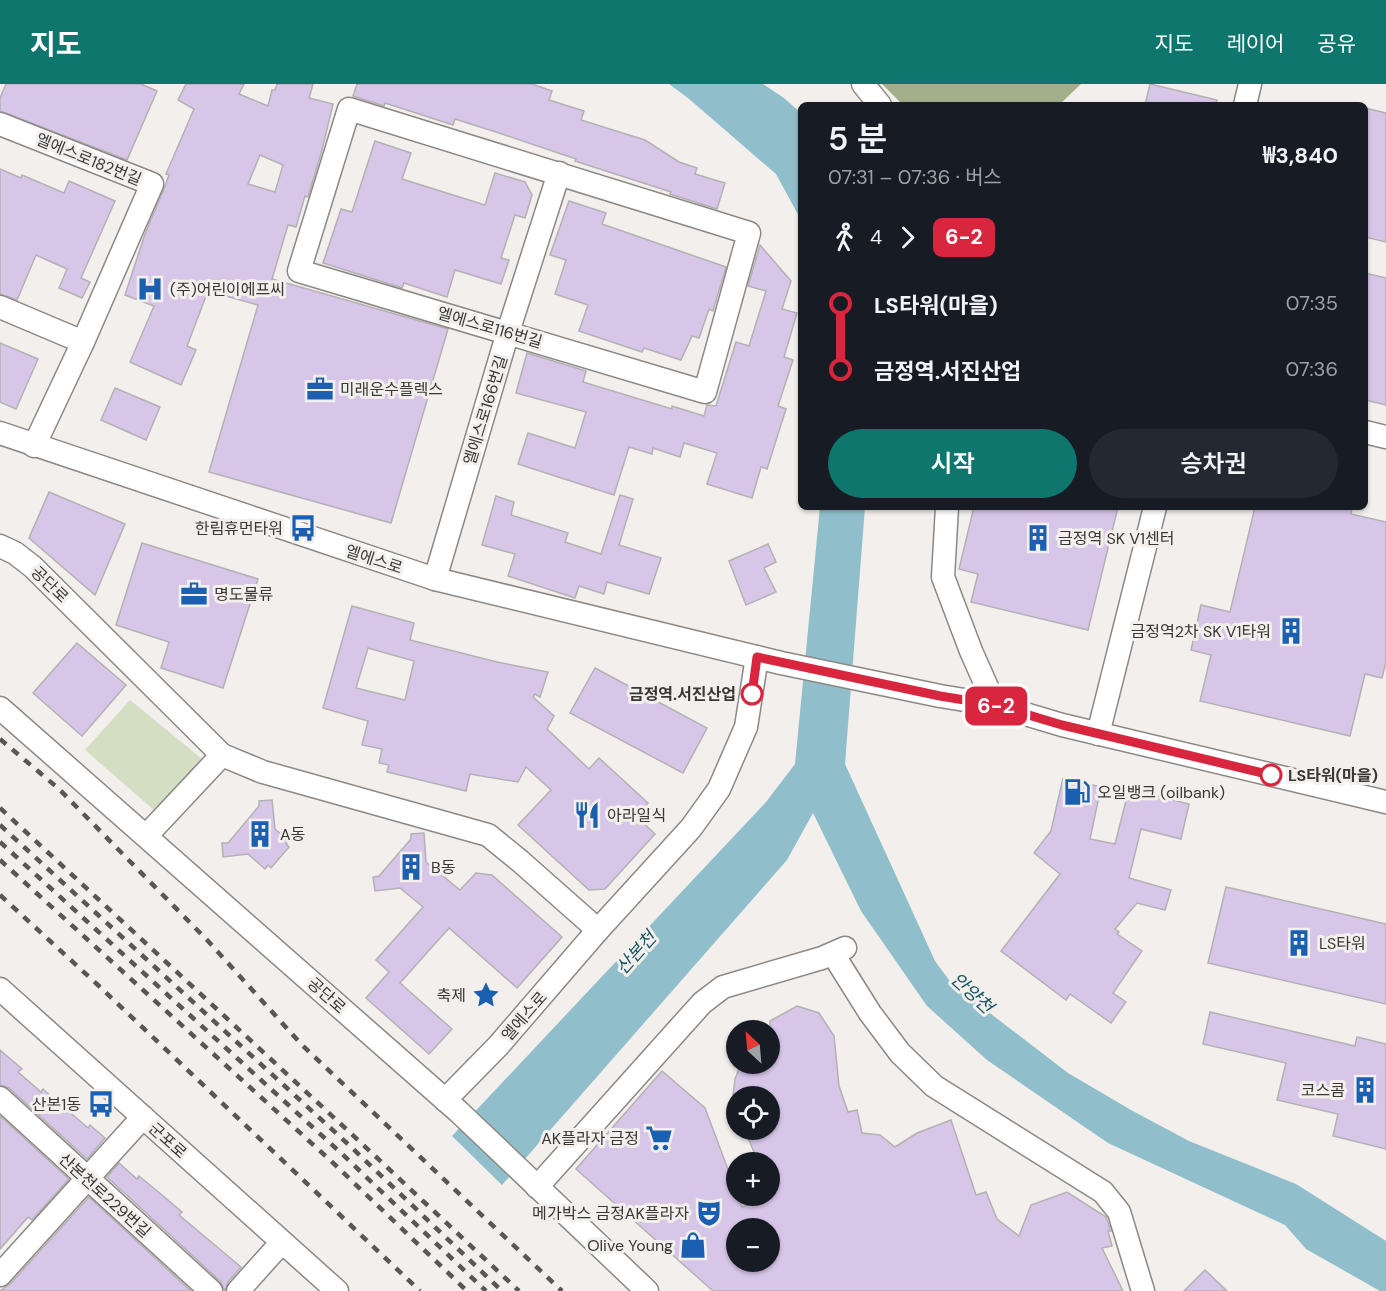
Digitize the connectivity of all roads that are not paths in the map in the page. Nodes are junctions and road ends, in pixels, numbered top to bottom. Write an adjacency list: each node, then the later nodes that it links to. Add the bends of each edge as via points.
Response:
1 (863, 84): 3 (street)
2 (1250, 84): 4 (street)
3 (878, 102)
4 (1246, 102)
5 (0, 124): 9 (street, 엘에스로182번길, via 152,184)
6 (559, 173): 8 (street, 엘에스로166번길); 8 (street, 엘에스로116번길, via 749,233 705,392); 8 (street, 엘에스로116번길, via 349,109 299,271)
7 (0, 308): 9 (street)
8 (508, 332): 17 (street, 엘에스로166번길)
9 (83, 342): 13 (street, 엘에스로182번길)
10 (0, 433): 13 (street, 엘에스로)
11 (1368, 433): 12 (street)
12 (1386, 437)
13 (34, 446): 17 (street, 엘에스로)
14 (946, 510): 19 (street, via 943,577)
15 (1154, 510): 21 (street)
16 (0, 546): 22 (street, 공단로, via 33,567)
17 (435, 579): 18 (street, 엘에스로)
18 (757, 657): 19 (street, 엘에스로); 25 (street, 엘에스로, via 746,727 719,789 691,828)
19 (995, 705): 21 (street)
20 (0, 708): 24 (street, 공단로)
21 (1098, 734): 23 (street)
22 (222, 755): 24 (street); 25 (street, via 263,772 488,835)
23 (1386, 802)
24 (147, 835): 28 (street, 공단로)
25 (598, 930): 28 (street, 엘에스로)
26 (0, 989): 29 (street, 군포로)
27 (0, 1098): 30 (street, 산본천로229번길)
28 (452, 1106): 31 (street, 공단로)
29 (143, 1117): 30 (street); 32 (street, 군포로)
30 (87, 1179): 33 (street); 35 (street, 산본천로229번길)
31 (537, 1187): 37 (street, 공단로); 38 (street, via 702,1004 723,987 840,950 870,1013 900,1053 934,1086 1103,1192 1119,1212)
32 (282, 1242): 34 (street, 군포로); 36 (street)
33 (0, 1275)
34 (333, 1288)
35 (211, 1291)
36 (238, 1291)
37 (647, 1291)
38 (1143, 1291)

